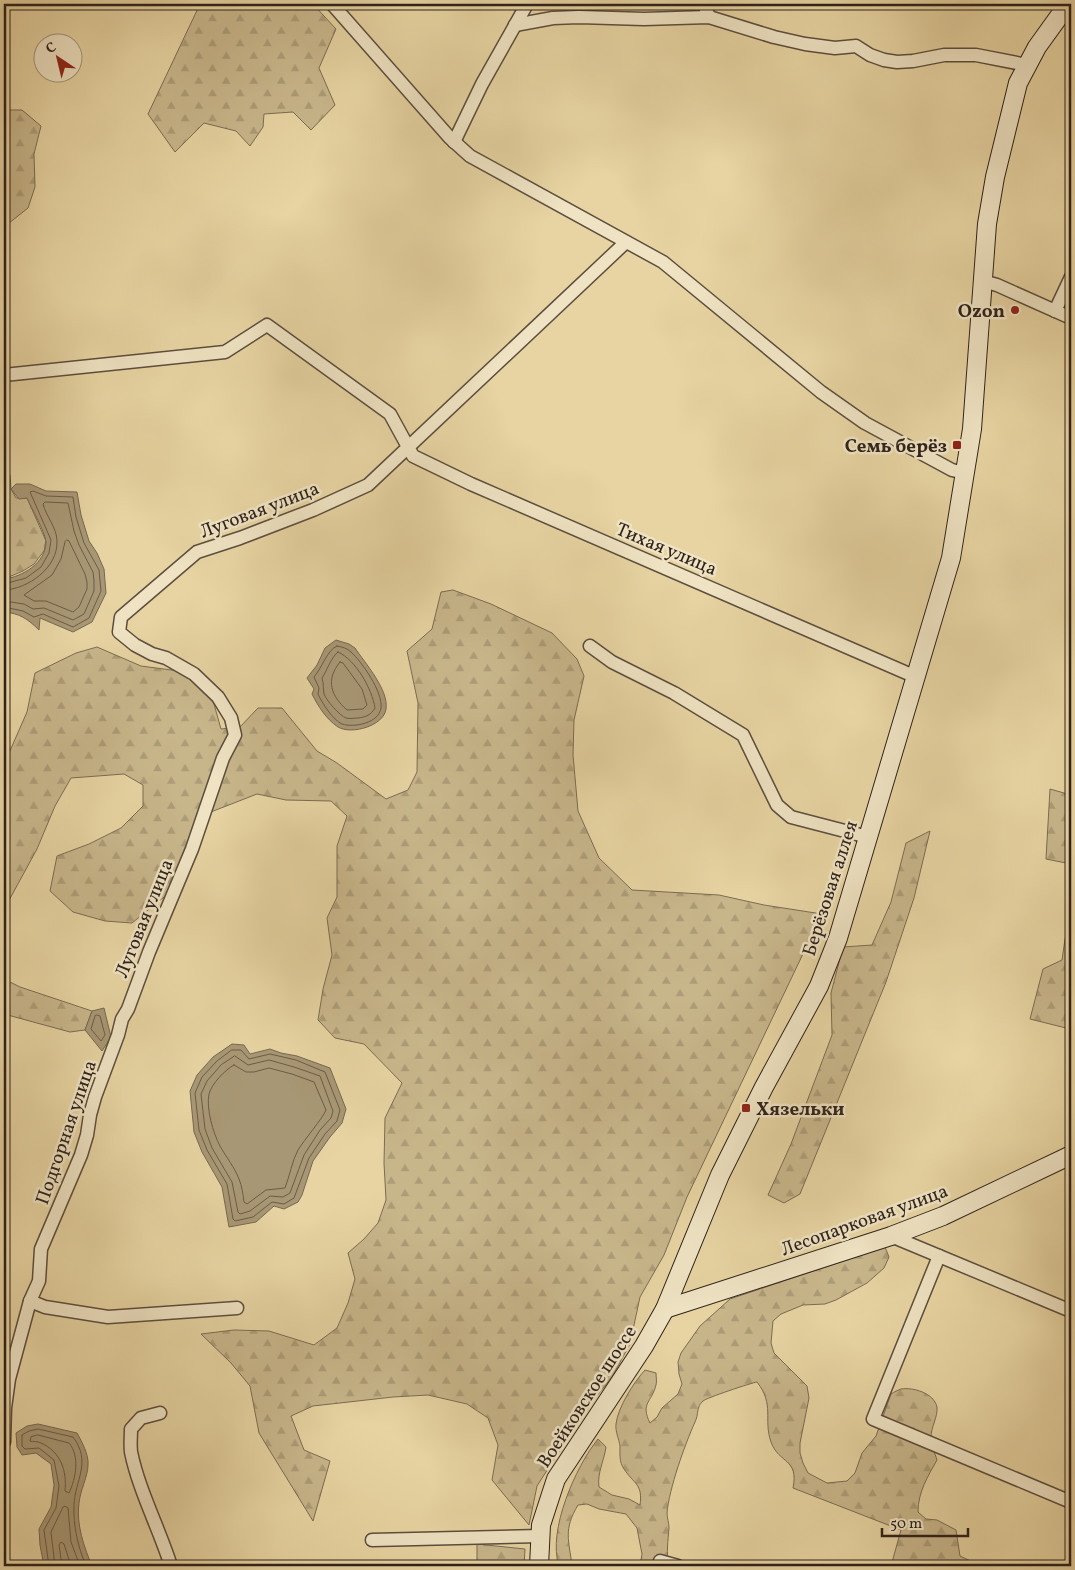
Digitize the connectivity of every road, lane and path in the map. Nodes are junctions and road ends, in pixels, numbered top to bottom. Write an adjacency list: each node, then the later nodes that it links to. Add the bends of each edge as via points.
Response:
1 (332, 4): 8 (street)
2 (527, 4): 6 (street)
3 (704, 4): 5 (street)
4 (1068, 4): 7 (street)
5 (709, 18): 6 (street, via 579,17); 7 (street, via 805,44 835,48 856,46 884,60 913,61 944,55 976,55)
6 (514, 25): 8 (street)
7 (1027, 65): 11 (street, via 1018,83 995,177 987,224)
8 (454, 142): 9 (street, via 470,156)
9 (626, 242): 15 (street, Луговая улица); 16 (street, via 663,262 821,392 865,423 952,470)
10 (1071, 277): 12 (street)
11 (983, 282): 12 (street); 16 (street)
12 (1055, 311): 13 (street)
13 (1071, 318)
14 (4, 375): 15 (street, via 224,352 267,325 390,414)
15 (409, 448): 18 (street, Тихая улица, via 413,456 471,484); 20 (street, Луговая улица, via 368,485 313,510 196,552 121,617 119,632 135,645 194,674 218,697 231,718 235,735 223,758 192,849)
16 (967, 464): 18 (street, Берёзовая аллея, via 951,558)
17 (590, 646): 19 (street, via 612,662 674,693 743,735 777,805 791,817)
18 (916, 677): 19 (street, Берёзовая аллея)
19 (868, 837): 26 (street, Берёзовая аллея, via 838,938 819,986 720,1175)
20 (128, 1009): 24 (street, Подгорная улица, via 95,1097 80,1155 41,1249 40,1281)
21 (1071, 1155): 22 (street, Лесопарковая улица, via 943,1216)
22 (891, 1236): 23 (street); 26 (street, Лесопарковая улица)
23 (938, 1256): 27 (street); 30 (street, via 873,1419)
24 (30, 1301): 25 (street, via 45,1307 108,1317); 29 (street, Подгорная улица, via 9,1379)
25 (237, 1308)
26 (665, 1309): 31 (street, Воейковское шоссе, via 556,1479 540,1525)
27 (1071, 1311)
28 (160, 1413): 34 (street, via 141,1418 131,1428 131,1450 148,1507)
29 (4, 1442)
30 (1071, 1502)
31 (540, 1536): 32 (street); 35 (street, Воейковское шоссе)
32 (372, 1540)
33 (660, 1560): 36 (street)
34 (171, 1566)
35 (539, 1566)
36 (678, 1566)

